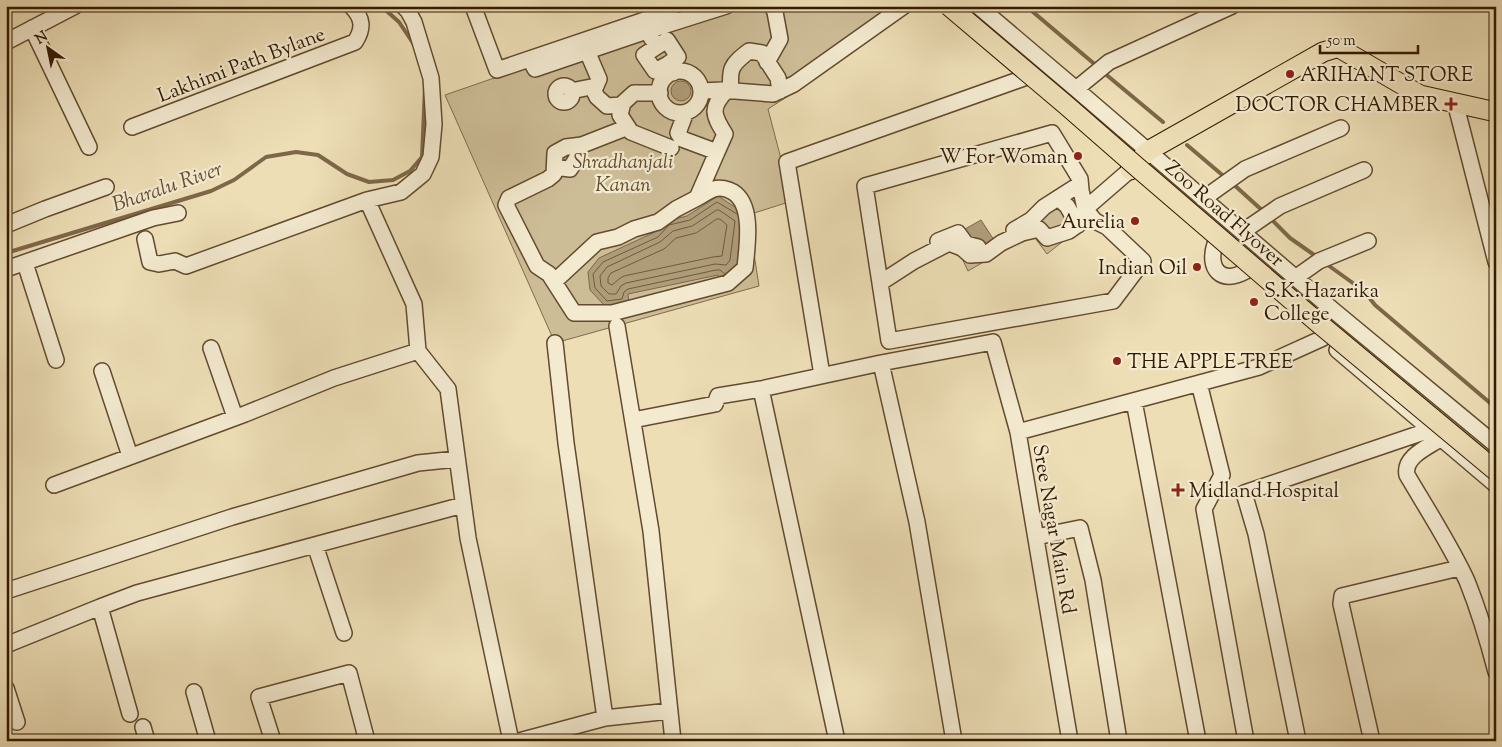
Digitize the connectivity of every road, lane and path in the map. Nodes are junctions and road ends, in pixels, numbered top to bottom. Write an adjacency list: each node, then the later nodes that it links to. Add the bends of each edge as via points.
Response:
1 (75, 6): 14 (street)
2 (351, 6): 33 (street, Lakhimi Path Bylane, via 358,13 362,27 355,42)
3 (403, 6): 47 (street, via 414,22 431,78 434,124 431,157 423,174 401,192)
4 (473, 6): 19 (street, via 498,70)
5 (670, 6): 19 (street, via 671,11)
6 (726, 6): 15 (street)
7 (772, 6): 20 (street, via 780,38)
8 (904, 6): 25 (street, via 794,84)
9 (938, 6): 22 (street)
10 (949, 6): 81 (main road, Zoo Road Flyover, bridge)
11 (965, 6): 79 (main road, Zoo Road Flyover, via 1322,314)
12 (978, 6): 24 (street)
13 (1232, 6): 24 (street, via 1107,63)
14 (32, 28): 16 (street); 37 (street)
15 (647, 31): 17 (street); 21 (street, via 657,47 644,55 655,72)
16 (6, 42)
17 (587, 51): 18 (street); 23 (street, via 599,79)
18 (566, 58): 19 (street, via 535,69); 23 (street, via 568,89)
19 (530, 59)
20 (767, 62): 25 (street, via 778,78); 27 (street, via 762,54 749,51 735,62)
21 (670, 68): 26 (street, via 691,74); 28 (street)
22 (1024, 78): 40 (street); 69 (street, via 787,162)
23 (592, 87): 30 (street, via 607,106)
24 (1076, 89): 38 (street)
25 (780, 90): 27 (street, via 773,94)
26 (701, 91): 27 (street); 31 (street, via 697,104)
27 (728, 91): 39 (street, via 718,100 714,111 725,134)
28 (660, 93): 30 (street, via 634,93); 31 (street, via 667,108)
29 (1455, 102): 32 (main road); 38 (main road, via 1420,95 1336,48 1323,52); 55 (street)
30 (622, 105): 34 (street, via 620,115)
31 (686, 112): 36 (street)
32 (1496, 112)
33 (132, 127)
34 (628, 127): 36 (street, via 631,132); 60 (street, via 555,153 554,174 509,198 506,205 537,266)
35 (1341, 128): 46 (street, via 1245,169)
36 (676, 139): 39 (street)
37 (89, 147)
38 (1148, 151): 40 (main road); 46 (street)
39 (717, 152): 44 (street)
40 (1130, 170): 49 (street); 62 (street)
41 (1364, 170): 52 (street, via 1280,206)
42 (1080, 184): 45 (street); 49 (street); 58 (street, via 1052,132 866,186)
43 (106, 187): 50 (street)
44 (697, 198): 60 (street, via 658,222 597,242); 60 (street, via 716,188 728,189 742,200 748,232 745,268 728,283 612,313 574,313)
45 (1058, 198): 51 (street); 58 (street, via 1031,220 980,248 966,244 958,233 933,243)
46 (1203, 199): 52 (street)
47 (367, 200): 53 (street, via 186,266 175,261 150,262); 65 (street, via 414,304)
48 (178, 213): 56 (street, via 153,218)
49 (1087, 213): 51 (street); 58 (street, via 1107,227 1142,261 1113,301 889,341)
50 (6, 225)
51 (1078, 225): 58 (street, via 1048,238 1038,229 1022,233 986,254 970,255 949,243)
52 (1242, 232): 59 (street)
53 (145, 238)
54 (1368, 241): 59 (street, via 1319,261)
55 (1496, 262)
56 (25, 263): 57 (street); 66 (street)
57 (6, 269)
58 (880, 278)
59 (1295, 278): 77 (street)
60 (555, 281)
61 (616, 326): 74 (street)
62 (1323, 338): 70 (street, Sree Nagar Main Rd, via 1259,367); 76 (street)
63 (555, 343): 97 (street)
64 (210, 348): 73 (street)
65 (418, 351): 73 (street, via 334,378); 80 (street, via 448,389)
66 (56, 360)
67 (881, 363): 69 (street); 75 (street, via 993,342); 106 (street, via 917,522)
68 (102, 371): 78 (street)
69 (822, 375): 71 (street)
70 (1199, 383): 72 (street, Sree Nagar Main Rd); 110 (street, via 1222,475 1204,509)
71 (761, 388): 74 (street, via 718,396 714,404); 105 (street)
72 (1134, 401): 75 (street, Sree Nagar Main Rd); 109 (street)
73 (235, 417): 78 (street)
74 (633, 420): 95 (street, via 651,531)
75 (1018, 432): 85 (street, Sree Nagar Main Rd)
76 (1435, 434): 83 (street); 87 (street, via 1410,459 1406,470); 111 (street, via 1244,493 1256,534)
77 (1496, 445)
78 (130, 456): 82 (street)
79 (1496, 458)
80 (457, 459): 84 (street); 88 (street, via 418,463 232,517)
81 (1496, 471)
82 (54, 485)
83 (1496, 485)
84 (463, 504): 86 (street); 102 (street)
85 (1036, 537): 107 (street, Sree Nagar Main Rd); 108 (street, via 1080,528 1093,580)
86 (315, 545): 89 (street); 90 (street)
87 (1460, 568): 92 (street, via 1485,628); 112 (street, via 1342,596 1341,604)
88 (6, 591)
89 (100, 606): 91 (street); 96 (street)
90 (344, 633)
91 (6, 645)
92 (1496, 672)
93 (6, 688): 98 (street)
94 (194, 692): 99 (street)
95 (670, 711): 97 (street); 104 (street)
96 (130, 714)
97 (604, 718): 103 (street)
98 (17, 722)
99 (208, 741)
100 (273, 741): 101 (street, via 259,697 349,673)
101 (367, 741)
102 (511, 741)
103 (519, 741)
104 (673, 741)
105 (837, 741)
106 (954, 741)
107 (1070, 741)
108 (1119, 741)
109 (1198, 741)
110 (1246, 741)
111 (1298, 741)
112 (1372, 741)

